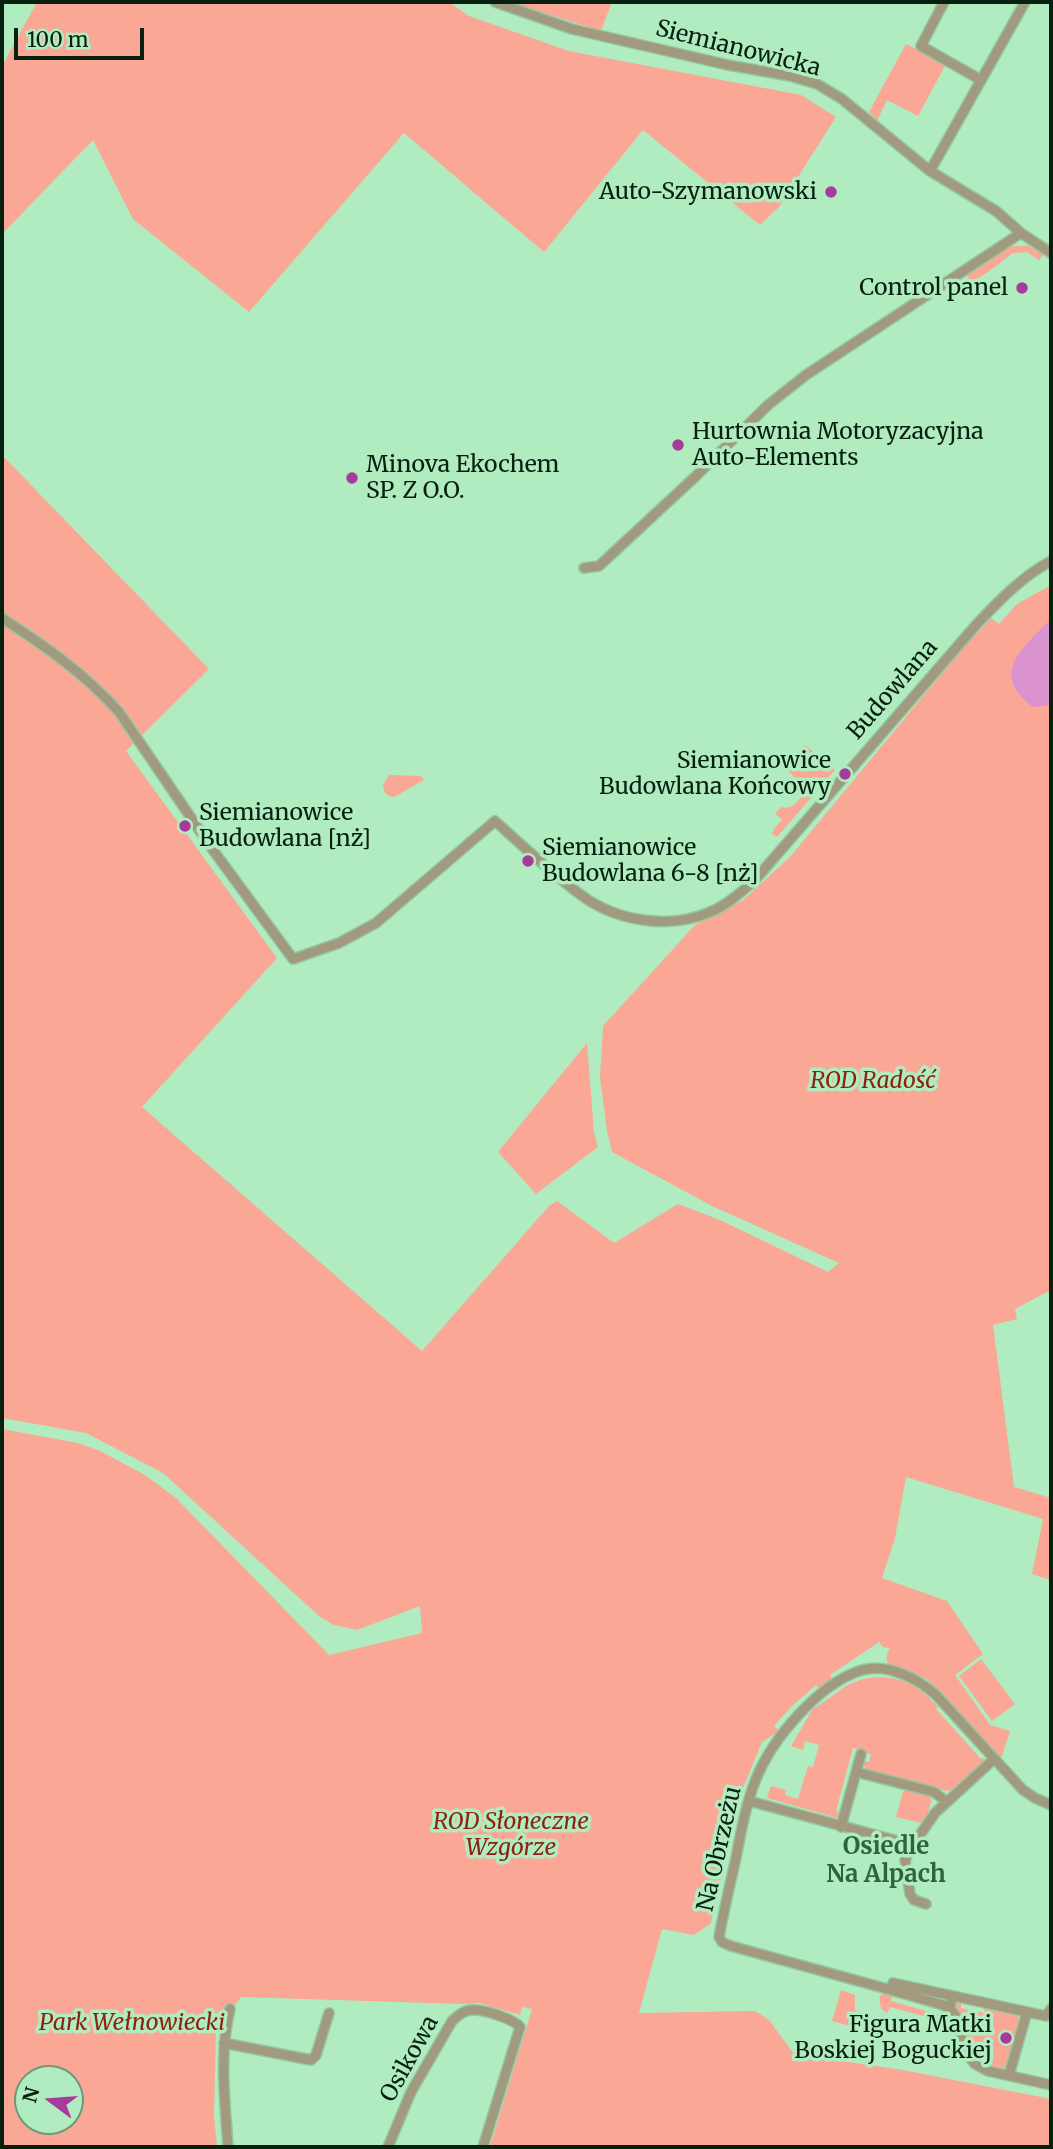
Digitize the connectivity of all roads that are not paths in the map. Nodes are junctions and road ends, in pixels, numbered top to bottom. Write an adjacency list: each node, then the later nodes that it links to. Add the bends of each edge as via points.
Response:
1 (495, 2): 5 (street, Siemianowicka, via 572,29 817,84)
2 (944, 2): 4 (street, via 921,46)
3 (1025, 2): 4 (street)
4 (981, 80): 5 (street)
5 (930, 171): 6 (street, Siemianowicka, via 996,211)
6 (1021, 233): 7 (street, Siemianowicka); 9 (street, via 768,405 599,566)
7 (1050, 251)
8 (1051, 561): 10 (street, Budowlana, via 1007,592 754,881 708,913 673,922 614,914 581,895 495,821 376,923 339,943 293,959 119,712 65,660)
9 (584, 568)
10 (2, 618)
11 (861, 1754): 13 (street)
12 (995, 1759): 14 (street, Na Obrzeżu, via 924,1684 889,1671 862,1670 817,1698 783,1731 764,1762); 15 (street); 16 (street, Na Obrzeżu, via 1023,1790)
13 (856, 1772): 15 (street, via 934,1793); 17 (street)
14 (749, 1801): 17 (street); 20 (street, Na Obrzeżu, via 720,1941)
15 (947, 1802): 18 (street)
16 (1051, 1805)
17 (841, 1827): 18 (street)
18 (913, 1845): 19 (street, via 905,1860 910,1894)
19 (926, 1904)
20 (891, 1990): 21 (street, via 893,1983); 23 (street)
21 (952, 1996): 23 (street); 24 (street)
22 (230, 2009): 27 (street)
23 (950, 2009): 28 (street, via 968,2057 981,2068)
24 (1027, 2012): 26 (street); 28 (street)
25 (328, 2013): 27 (street, via 312,2060)
26 (1050, 2014)
27 (224, 2043): 30 (street)
28 (1009, 2075): 29 (street)
29 (1051, 2085)
30 (228, 2147)
31 (388, 2147): 32 (street, Osikowa, via 411,2092 452,2021 471,2010 520,2027)
32 (483, 2147)

